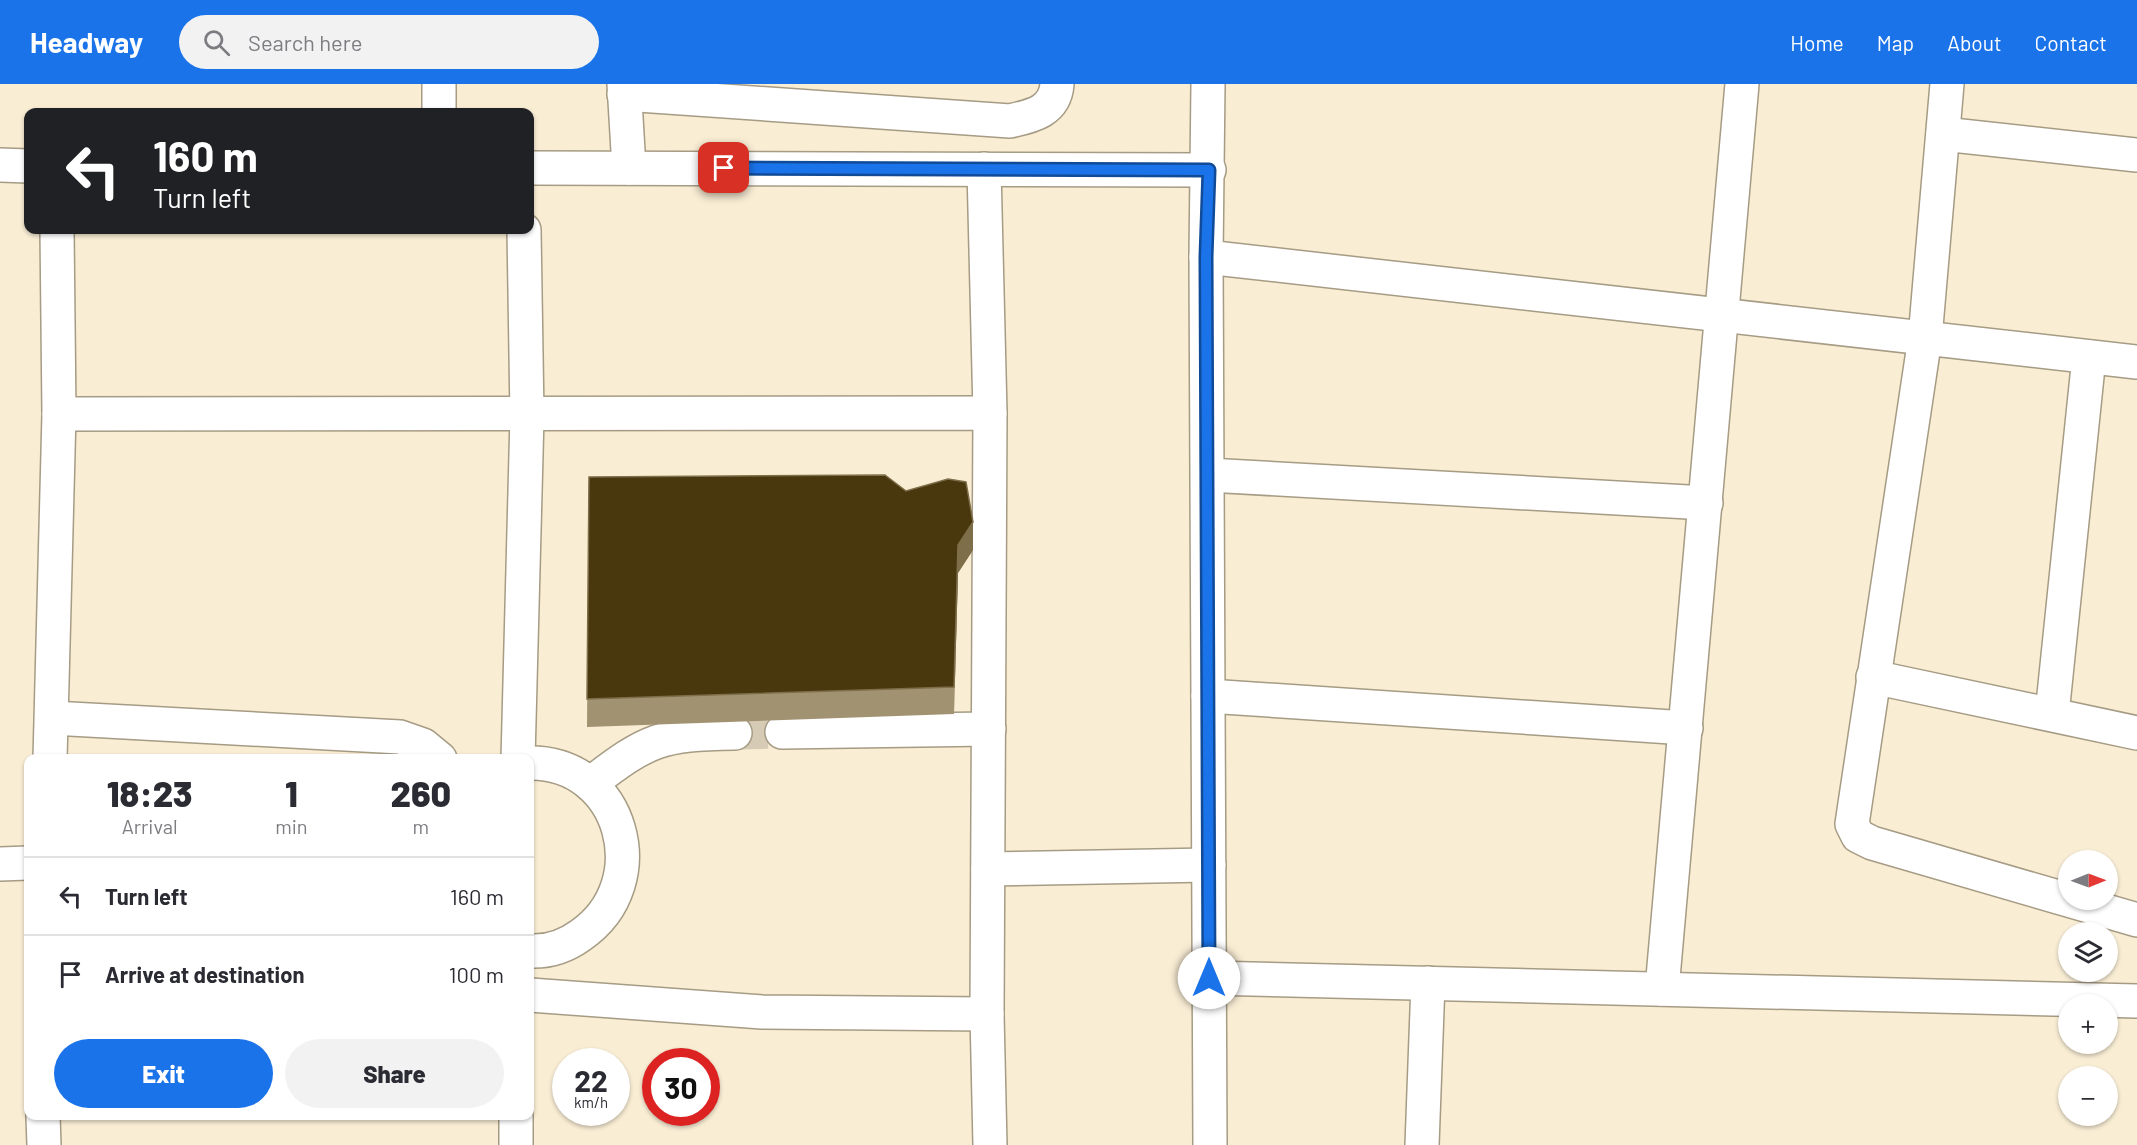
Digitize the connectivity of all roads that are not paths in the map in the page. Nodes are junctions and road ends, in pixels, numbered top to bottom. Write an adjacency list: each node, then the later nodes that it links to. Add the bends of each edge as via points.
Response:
1 (439, 84): 7 (street)
2 (1057, 84): 6 (street, via 1049,107 1035,116 1010,121)
3 (1208, 84): 15 (street)
4 (1742, 84): 19 (street)
5 (1947, 84): 8 (street)
6 (624, 89): 13 (street)
7 (439, 108)
8 (1942, 134): 9 (street); 20 (street)
9 (2137, 155)
10 (0, 165): 11 (street)
11 (24, 166)
12 (534, 168): 13 (street)
13 (629, 168): 14 (street)
14 (984, 169): 15 (street); 23 (street)
15 (1209, 170): 18 (street)
16 (57, 234): 24 (street)
17 (524, 234): 25 (street)
18 (1206, 257): 19 (street); 26 (street)
19 (1720, 315): 20 (street); 27 (street)
20 (1925, 338): 21 (street); 28 (street)
21 (2089, 357): 22 (street); 30 (street)
22 (2137, 362)
23 (990, 413): 25 (street); 33 (street)
24 (59, 414): 25 (street); 31 (street)
25 (527, 416): 39 (street)
26 (1208, 475): 27 (street); 29 (street)
27 (1706, 503): 32 (street)
28 (1873, 677): 30 (street); 46 (street, via 1852,817 1858,836)
29 (1208, 696): 32 (street); 44 (street)
30 (2052, 714): 36 (street)
31 (52, 718): 37 (street); 38 (street, via 400,737 423,745)
32 (1686, 728): 50 (street)
33 (989, 729): 34 (street); 45 (street)
34 (782, 732)
35 (735, 733): 41 (street, via 688,733 658,739 627,755)
36 (2137, 733)
37 (50, 754)
38 (434, 754)
39 (518, 754)
40 (534, 764): 41 (street, via 562,768)
41 (590, 784): 47 (street, via 610,808 622,838 623,869 614,900 596,925 569,944)
42 (0, 864): 43 (street)
43 (24, 864)
44 (1209, 865): 45 (street); 48 (street)
45 (988, 869): 53 (street)
46 (2137, 920)
47 (534, 951)
48 (1209, 978): 49 (street); 59 (street)
49 (1428, 983): 50 (street); 60 (street)
50 (1662, 989): 52 (street)
51 (534, 995): 53 (street, via 762,1012)
52 (2137, 1001)
53 (987, 1014): 58 (street)
54 (43, 1120): 56 (street)
55 (516, 1120): 57 (street)
56 (44, 1145)
57 (516, 1145)
58 (990, 1145)
59 (1210, 1145)
60 (1422, 1145)

